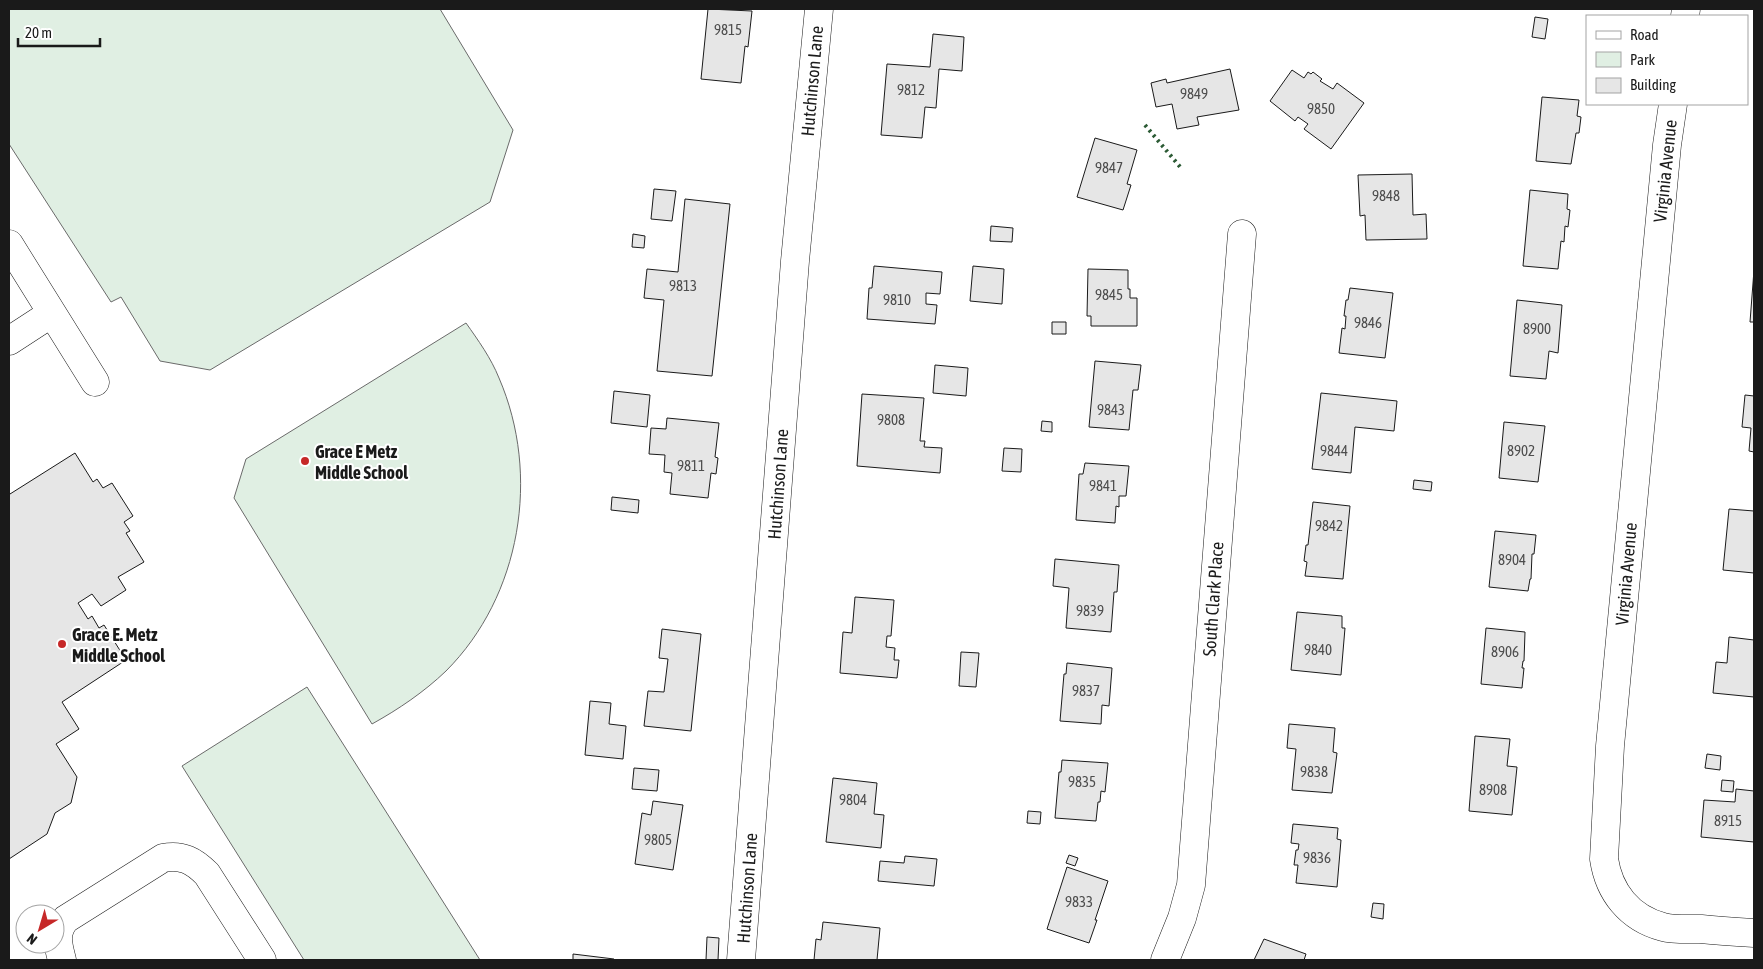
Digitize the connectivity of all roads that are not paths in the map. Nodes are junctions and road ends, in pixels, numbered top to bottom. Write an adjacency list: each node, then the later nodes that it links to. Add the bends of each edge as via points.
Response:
1 (819, 9): 11 (street, Hutchinson Lane, via 795,260)
2 (1673, 105): 8 (street, Virginia Avenue, via 1610,746 1604,859 1612,888 1643,920 1664,927)
3 (1242, 234): 12 (street, South Clark Place, via 1191,885)
4 (9, 244): 5 (street)
5 (52, 313): 6 (street); 7 (street)
6 (9, 341)
7 (95, 382)
8 (1754, 933)
9 (62, 960): 10 (street, via 58,934 66,919 163,858 173,856 197,864 207,874)
10 (262, 960)
11 (741, 960)
12 (1165, 960)

